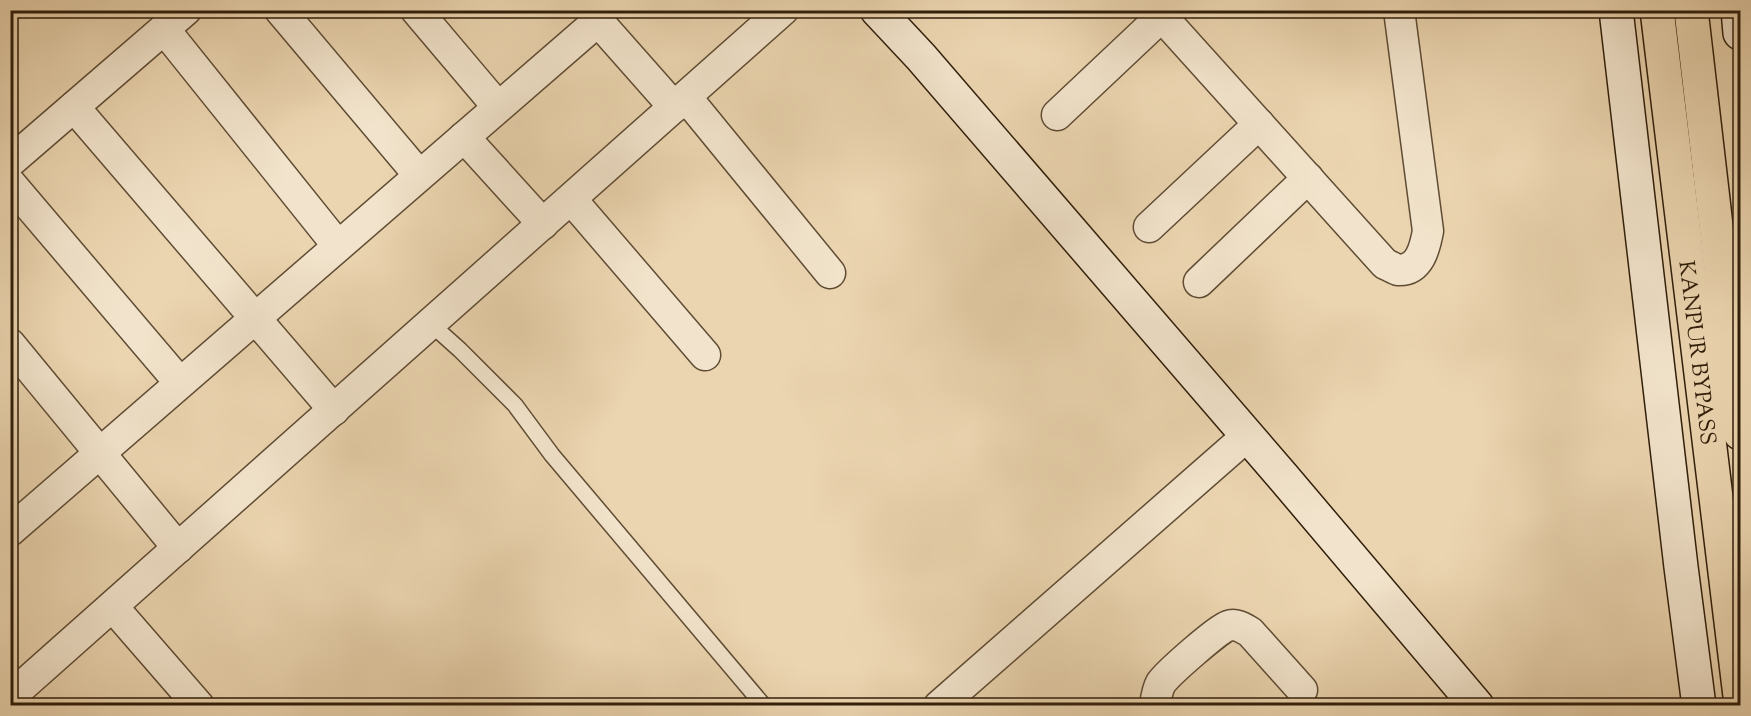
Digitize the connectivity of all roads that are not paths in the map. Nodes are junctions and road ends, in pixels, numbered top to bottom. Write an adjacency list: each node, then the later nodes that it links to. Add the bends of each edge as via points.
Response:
1 (280, 10): 21 (street)
2 (416, 10): 16 (street)
3 (783, 10): 14 (street)
4 (877, 10): 37 (street)
5 (1399, 10): 22 (street, via 1428,231 1424,254 1413,266 1398,270 1385,264)
6 (1616, 10): 50 (street)
7 (1657, 10): 42 (highway, KANPUR BYPASS)
8 (1691, 10): 36 (highway, KANPUR BYPASS)
9 (1738, 10): 13 (street)
10 (1159, 13): 17 (street); 18 (street)
11 (604, 16): 14 (street); 16 (street)
12 (175, 20): 15 (street); 27 (street)
13 (1740, 33)
14 (680, 102): 24 (street); 28 (street)
15 (74, 107): 20 (street); 30 (street)
16 (498, 107): 19 (street)
17 (1057, 115)
18 (1259, 124): 22 (street); 26 (street)
19 (464, 137): 21 (street); 25 (street)
20 (10, 162)
21 (419, 175): 27 (street)
22 (1308, 178): 29 (street)
23 (10, 183): 34 (street)
24 (571, 199): 25 (street); 33 (street)
25 (543, 224): 31 (street)
26 (1149, 227)
27 (338, 246): 30 (street)
28 (830, 273)
29 (1199, 282)
30 (255, 318): 34 (street); 35 (street)
31 (431, 324): 35 (street); 47 (lane, via 515,405 552,455)
32 (10, 344): 38 (street)
33 (705, 355)
34 (180, 383): 38 (street)
35 (334, 410): 40 (street)
36 (1740, 433)
37 (1247, 436): 45 (street); 48 (street)
38 (100, 453): 39 (street); 40 (street)
39 (12, 525)
40 (178, 548): 41 (street)
41 (112, 607): 43 (street); 46 (street)
42 (1740, 696)
43 (10, 697)
44 (1300, 700): 49 (street, via 1250,632 1230,625 1218,631 1162,682)
45 (1468, 702)
46 (200, 705)
47 (764, 705)
48 (939, 705)
49 (1155, 705)
50 (1699, 705)

